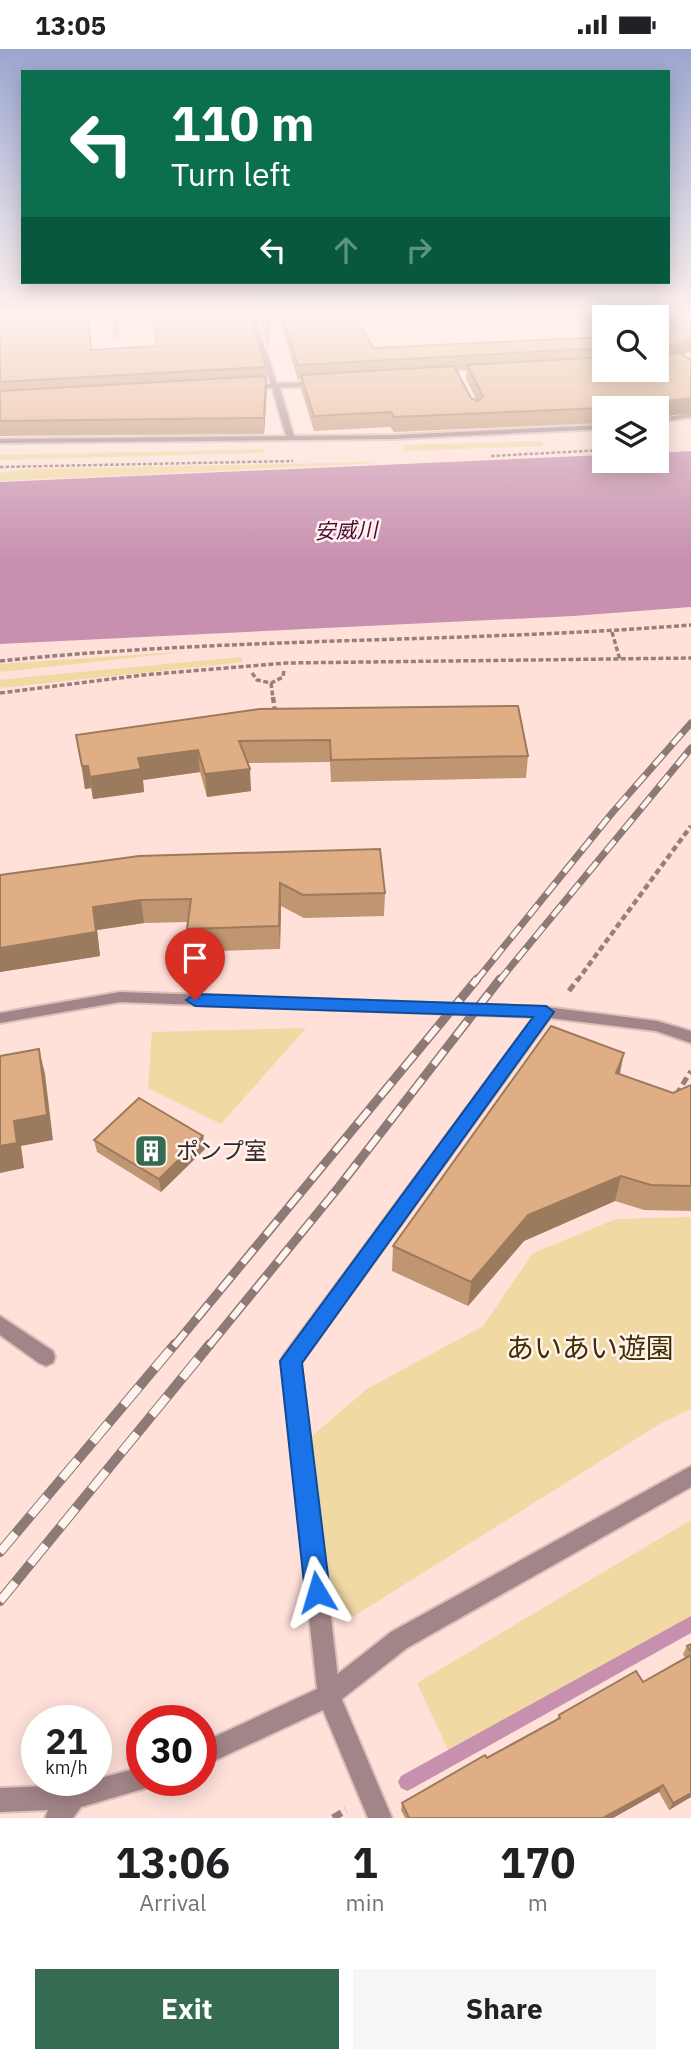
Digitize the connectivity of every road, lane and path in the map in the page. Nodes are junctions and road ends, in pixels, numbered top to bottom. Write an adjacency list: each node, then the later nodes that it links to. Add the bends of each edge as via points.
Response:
1 (278, 396): 5 (street)
2 (691, 415): 3 (street)
3 (669, 419)
4 (592, 427): 5 (street)
5 (291, 438): 6 (street)
6 (0, 441)
7 (691, 625): 8 (path)
8 (612, 632): 10 (path); 11 (path, via 206,647)
9 (691, 659): 10 (path)
10 (620, 660): 15 (path, via 437,658 286,663)
11 (0, 661)
12 (284, 670): 14 (path, via 284,677)
13 (252, 673): 14 (path, via 257,680)
14 (271, 683): 16 (path)
15 (0, 693)
16 (275, 713)
17 (691, 826): 18 (path)
18 (567, 993)
19 (546, 1012): 20 (street, via 120,997); 21 (street, via 657,1026); 27 (street, via 291,1361)
20 (0, 1018)
21 (691, 1037)
22 (691, 1071): 23 (path)
23 (671, 1104)
24 (0, 1324): 25 (street)
25 (46, 1357)
26 (691, 1476): 27 (street, via 399,1640)
27 (329, 1695): 28 (street); 33 (street)
28 (217, 1748)
29 (126, 1783): 30 (street)
30 (74, 1797): 31 (street); 32 (street)
31 (0, 1800)
32 (57, 1818)
33 (380, 1818)

